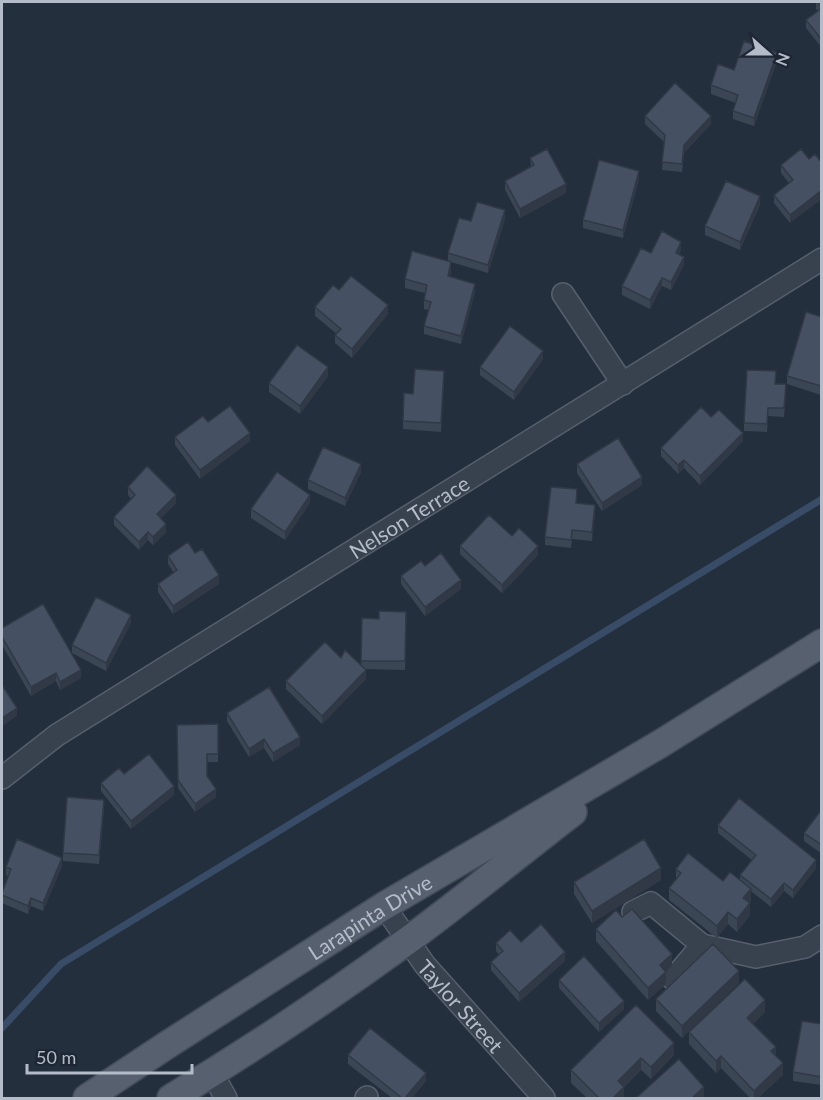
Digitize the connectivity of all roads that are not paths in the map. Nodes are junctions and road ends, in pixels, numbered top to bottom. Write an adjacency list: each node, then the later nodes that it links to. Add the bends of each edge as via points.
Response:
1 (822, 259): 3 (street, Nelson Terrace)
2 (562, 294): 3 (street)
3 (623, 384): 6 (street, Nelson Terrace, via 57,735)
4 (822, 643): 5 (main road, Larapinta Drive)
5 (660, 744): 7 (main road, Larapinta Drive); 9 (main road, Larapinta Drive)
6 (2, 778)
7 (384, 906): 9 (street, Taylor Street); 14 (main road, Larapinta Drive)
8 (633, 912): 11 (street, via 651,903)
9 (407, 941): 13 (main road, Larapinta Drive); 17 (street, Taylor Street)
10 (813, 942): 11 (street, via 756,957)
11 (702, 945): 12 (street)
12 (673, 979)
13 (212, 1073): 15 (main road, Larapinta Drive); 16 (street)
14 (87, 1098)
15 (171, 1098)
16 (226, 1098)
17 (544, 1098)

